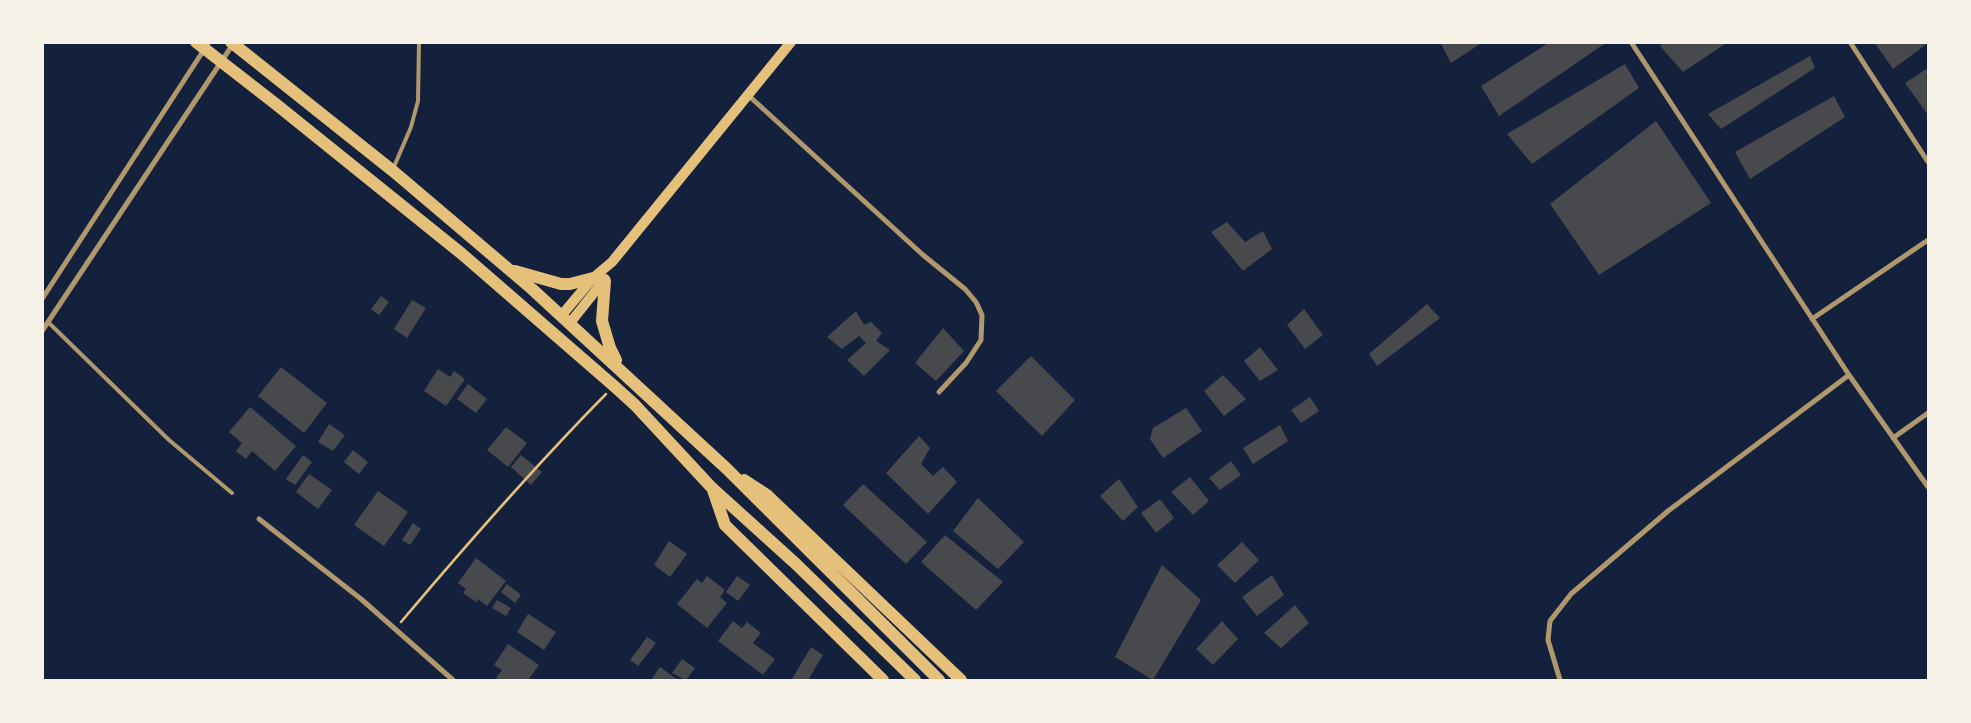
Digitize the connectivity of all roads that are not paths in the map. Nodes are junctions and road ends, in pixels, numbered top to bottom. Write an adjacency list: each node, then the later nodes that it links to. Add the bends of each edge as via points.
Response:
1 (419, 42): 10 (lane, via 418,101)
2 (791, 42): 8 (main road)
3 (1631, 42): 15 (street)
4 (1850, 42): 9 (street)
5 (232, 44): 7 (street); 10 (main road)
6 (203, 45): 7 (main road); 14 (street)
7 (221, 62): 17 (street); 26 (main road, via 462,254 614,386)
8 (748, 95): 13 (main road); 21 (street, via 976,302 982,315 980,340 966,363)
9 (1928, 162)
10 (392, 171): 12 (main road)
11 (1928, 240): 15 (street)
12 (510, 269): 13 (main road, via 561,284); 16 (main road)
13 (599, 279): 16 (main road); 19 (main road, via 602,321)
14 (42, 299)
15 (1812, 319): 20 (street)
16 (566, 320): 19 (main road)
17 (48, 322): 18 (street); 27 (lane, via 169,440)
18 (42, 331)
19 (621, 369): 24 (main road)
20 (1849, 375): 23 (street); 34 (street, via 1668,510 1571,594 1550,621 1548,640)
21 (939, 392)
22 (1928, 413): 23 (street)
23 (1893, 438): 25 (street)
24 (728, 469): 32 (main road); 33 (main road, via 767,495)
25 (1928, 487)
26 (712, 488): 30 (main road, via 725,525); 31 (main road, via 796,564)
27 (232, 493)
28 (260, 520): 29 (street, via 361,600)
29 (453, 680)
30 (883, 680)
31 (915, 680)
32 (939, 680)
33 (961, 680)
34 (1560, 680)

